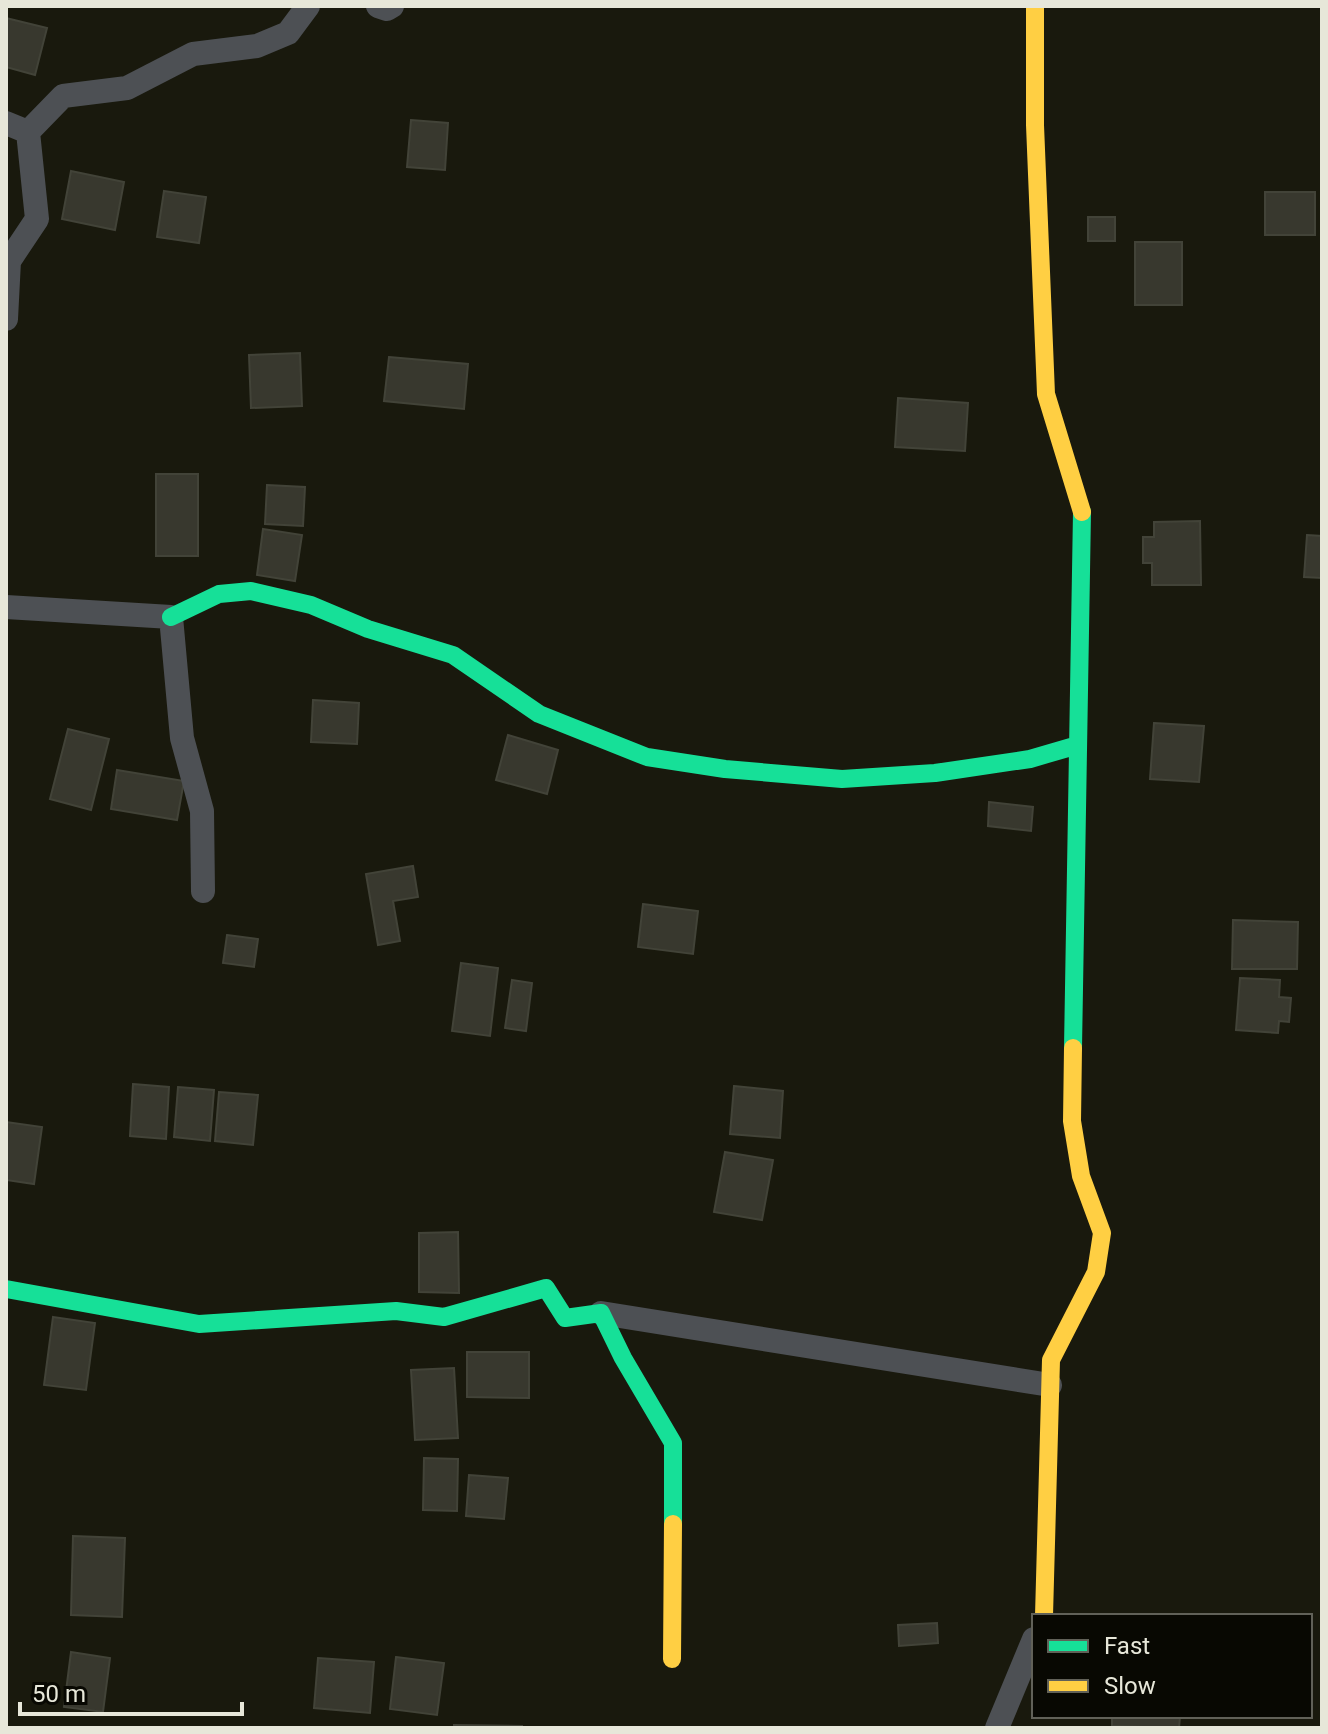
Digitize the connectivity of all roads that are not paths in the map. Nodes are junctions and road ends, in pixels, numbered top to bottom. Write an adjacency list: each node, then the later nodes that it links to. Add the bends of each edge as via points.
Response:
1 (308, 6): 5 (street, via 288,33 257,46 193,54 127,88 63,96)
2 (378, 6): 3 (street)
3 (392, 6)
4 (1035, 6): 9 (street, via 1046,394 1082,511)
5 (17, 127): 6 (street, via 37,219 9,261)
6 (6, 319)
7 (6, 607): 8 (street)
8 (171, 617): 9 (street, via 219,594 251,591 311,605 453,655 539,714 647,757 725,769 842,779 935,773 1030,759); 10 (street, via 182,738 202,811)
9 (1078, 745): 13 (street, via 1072,1121 1081,1176 1102,1233 1096,1272 1051,1360)
10 (203, 891)
11 (6, 1289): 12 (street, via 199,1324 396,1311 444,1317 546,1288 565,1318)
12 (601, 1313): 13 (street); 16 (street, via 673,1443)
13 (1050, 1385): 14 (street)
14 (1044, 1614)
15 (1032, 1644): 17 (street)
16 (672, 1659)
17 (997, 1728)

